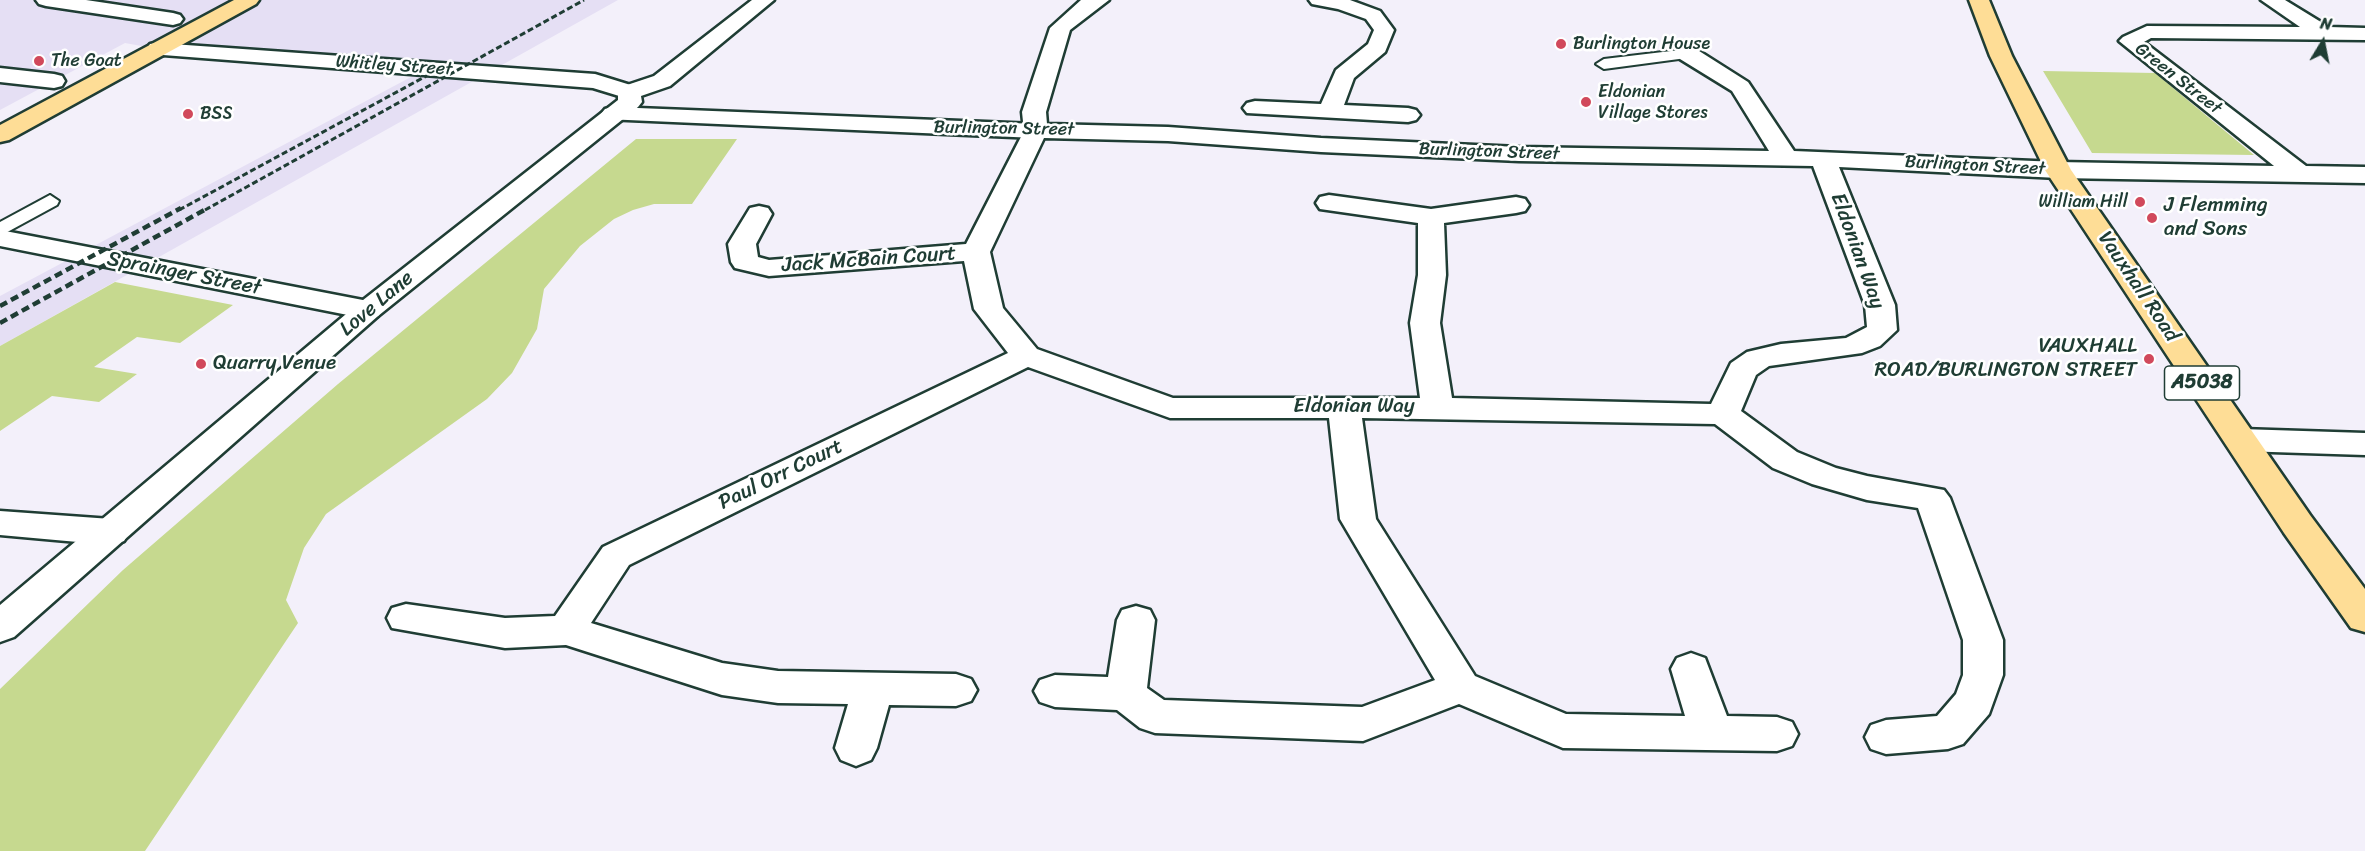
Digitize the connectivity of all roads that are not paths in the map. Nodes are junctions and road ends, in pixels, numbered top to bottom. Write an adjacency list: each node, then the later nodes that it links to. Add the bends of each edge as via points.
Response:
1 (46, 0): 10 (street)
2 (208, 0): 10 (main road)
3 (217, 0): 10 (main road)
4 (249, 0): 14 (main road)
5 (764, 0): 21 (street, Love Lane, via 662,81)
6 (1100, 0): 25 (street, via 1088,4 1060,28 1034,112)
7 (1319, 0): 23 (street, via 1373,15 1384,30 1377,47 1344,75)
8 (1979, 0): 29 (main road, Vauxhall Road / A5038, via 2001,56)
9 (2271, 0): 11 (street)
10 (173, 19): 13 (main road)
11 (2324, 33): 12 (street, Green Street); 30 (street, Green Street, via 2147,32 2130,41)
12 (2365, 34)
13 (125, 43)
14 (158, 49): 21 (street, Whitley Street, via 595,81); 26 (main road)
15 (1688, 54): 16 (lane); 27 (street, via 1740,87)
16 (1604, 64)
17 (75, 70): 19 (main road)
18 (0, 75): 19 (street)
19 (54, 81): 20 (main road)
20 (27, 96)
21 (621, 103): 25 (street, Burlington Street); 40 (street, Love Lane)
22 (1255, 108): 23 (street)
23 (1331, 109): 24 (street)
24 (1408, 115)
25 (1036, 131): 27 (street, Burlington Street, via 1168,134 1519,154); 39 (street)
26 (0, 135)
27 (1786, 159): 28 (street, Burlington Street)
28 (1823, 159): 29 (street, Burlington Street); 44 (street, Eldonian Way, via 1880,305 1882,330 1851,347 1781,353 1758,359 1742,370)
29 (2058, 170): 30 (street, Burlington Street); 45 (main road, Vauxhall Road / A5038)
30 (2300, 174): 31 (street, Burlington Street)
31 (2365, 175)
32 (50, 201): 37 (lane)
33 (1329, 203): 36 (street)
34 (1516, 205): 36 (street)
35 (759, 214): 39 (street, Jack McBain Court, via 741,244 745,262 769,268)
36 (1431, 217): 43 (street, via 1432,275 1425,323)
37 (0, 230)
38 (0, 238): 40 (street, Sprainger Street)
39 (976, 252): 41 (street, via 989,309)
40 (368, 310): 48 (street, Love Lane)
41 (1026, 356): 42 (street, Eldonian Way, via 1170,408); 53 (street, Paul Orr Court, via 616,555)
42 (1344, 407): 43 (street, Eldonian Way); 55 (street, via 1358,519)
43 (1437, 408): 44 (street, Eldonian Way)
44 (1723, 414): 62 (street, via 1785,460 1824,476 1867,488 1932,498 1983,640 1983,675 1974,702 1948,732)
45 (2241, 440): 46 (street); 50 (main road, Vauxhall Road / A5038)
46 (2365, 444)
47 (0, 523): 48 (street)
48 (111, 532): 52 (street, Love Lane)
49 (406, 618): 53 (street, via 505,633)
50 (2365, 618)
51 (1136, 620): 59 (street)
52 (0, 627)
53 (566, 630): 56 (street, via 722,679 778,687)
54 (1691, 669): 60 (street)
55 (1460, 687): 59 (street, via 1363,724 1155,716); 60 (street, via 1563,730)
56 (873, 689): 57 (street); 63 (street)
57 (956, 690)
58 (1054, 691): 59 (street)
59 (1126, 694)
60 (1712, 733): 61 (street)
61 (1777, 734)
62 (1886, 736)
63 (856, 747)

